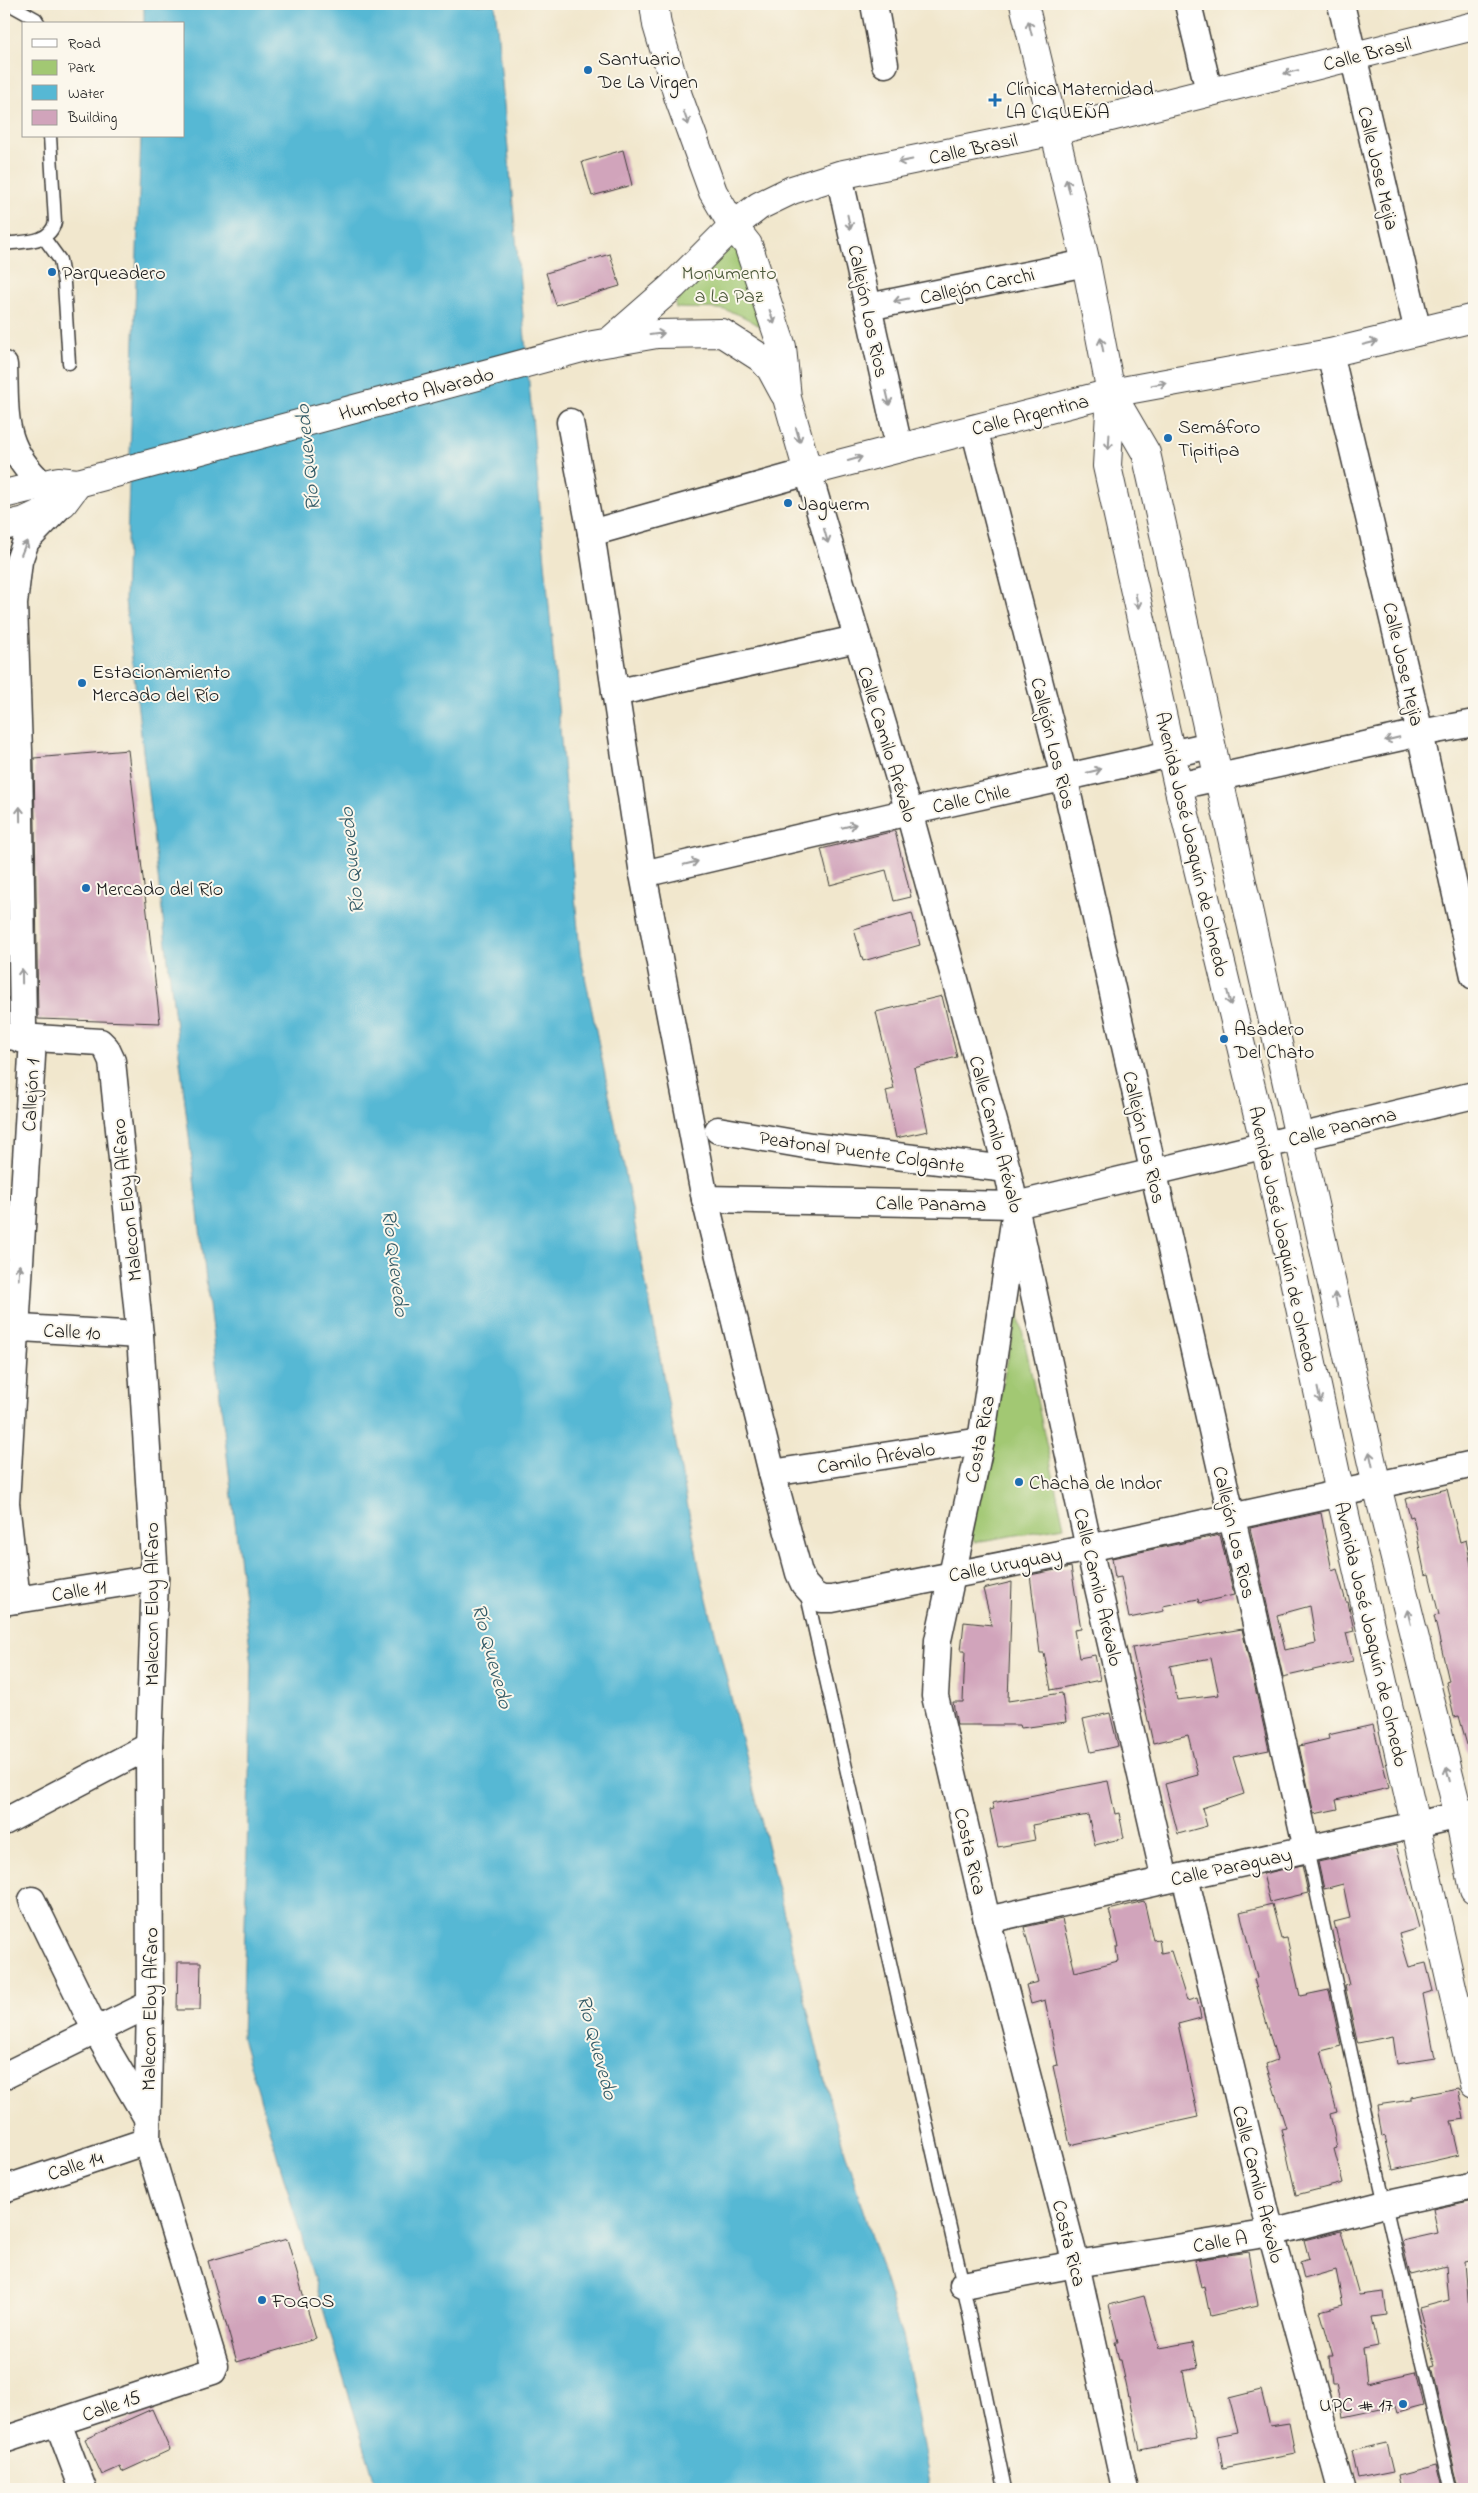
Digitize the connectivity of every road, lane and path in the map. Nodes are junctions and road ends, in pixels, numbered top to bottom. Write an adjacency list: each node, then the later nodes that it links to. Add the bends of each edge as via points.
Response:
1 (9, 4): 7 (lane)
2 (654, 4): 15 (main road, Calle Camilo Arévalo, one-way to 15, via 678,96 713,192)
3 (874, 4): 10 (street)
4 (1024, 4): 12 (main road, Avenida José Joaquín de Olmedo, one-way to 4)
5 (1188, 4): 11 (street)
6 (1341, 4): 9 (street, Calle Jose Mejia)
7 (38, 22)
8 (1474, 26): 9 (main road, Calle Brasil)
9 (1354, 57): 11 (main road, Calle Brasil, one-way to 11); 21 (street, Calle Jose Mejia)
10 (885, 64)
11 (1209, 92): 12 (main road, Calle Brasil)
12 (1055, 131): 14 (main road, Calle Brasil, one-way to 14); 18 (main road, Avenida José Joaquín de Olmedo, one-way to 12)
13 (50, 138): 16 (lane, via 55,222 53,231)
14 (839, 175): 15 (main road, Calle Brasil, via 792,190 760,206); 19 (street, Callejón Los Rios, one-way to 19)
15 (732, 226): 22 (main road, Calle Brasil, via 673,286); 27 (main road, Calle Camilo Arévalo, one-way to 27, via 748,245 782,347)
16 (44, 238): 17 (lane); 24 (lane, via 60,260)
17 (4, 244)
18 (1086, 263): 19 (street, Callejón Carchi, one-way to 19); 26 (main road, Avenida José Joaquín de Olmedo, one-way to 18)
19 (868, 307): 30 (street, Callejón Los Rios, one-way to 30)
20 (1474, 318): 21 (main road, Calle Argentina)
21 (1418, 332): 23 (main road, Calle Argentina, one-way to 21)
22 (601, 343): 27 (main road, Calle Camilo Arévalo, one-way to 27, via 657,334 722,333 761,358); 33 (main road, Humberto Alvarado)
23 (1330, 353): 26 (main road, Calle Argentina, one-way to 23); 41 (street, Calle Jose Mejia)
24 (69, 363)
25 (4, 365): 32 (street, via 9,439 22,462)
26 (1112, 393): 29 (main road, Calle Argentina); 42 (main road, Avenida José Joaquín de Olmedo, via 1146,454); 43 (main road, Avenida José Joaquín de Olmedo, one-way to 43, via 1108,466)
27 (787, 398): 31 (main road, Calle Camilo Arévalo, one-way to 31)
28 (570, 422): 36 (street)
29 (974, 428): 30 (main road, Calle Argentina); 45 (street, Callejón Los Rios)
30 (899, 447): 31 (main road, Calle Argentina, one-way to 30)
31 (808, 472): 36 (street, Calle Argentina); 38 (street, Calle Camilo Arévalo, one-way to 38)
32 (43, 485): 33 (main road, via 58,481); 34 (main road)
33 (78, 488): 35 (main road, via 25,521); 37 (street, one-way to 33, via 26,541)
34 (4, 494)
35 (4, 526)
36 (591, 533): 39 (street)
37 (10, 583): 46 (street, via 14,604)
38 (856, 639): 39 (street); 48 (street, Calle Camilo Arévalo)
39 (615, 693): 49 (street)
40 (1474, 723): 41 (street)
41 (1420, 733): 44 (street, one-way to 44); 50 (street, Calle Jose Mejia)
42 (1211, 745): 43 (street, Calle Chile); 44 (main road, Avenida José Joaquín de Olmedo)
43 (1171, 754): 45 (street, Calle Chile, one-way to 43); 47 (main road, Avenida José Joaquín de Olmedo)
44 (1220, 777): 47 (street); 54 (main road, Avenida José Joaquín de Olmedo)
45 (1064, 778): 48 (street, Calle Chile); 57 (street, Callejón Los Rios)
46 (11, 782): 51 (street, one-way to 46, via 23,1025)
47 (1178, 786): 55 (main road, Avenida José Joaquín de Olmedo, one-way to 55)
48 (909, 812): 49 (street, Calle Chile, one-way to 48); 56 (street, Calle Camilo Arévalo)
49 (643, 874): 58 (street)
50 (1474, 976)
51 (19, 1038): 60 (street, Callejón 1, one-way to 51); 61 (street, Malecon Eloy Alfaro, via 100,1042 112,1061)
52 (1474, 1095): 54 (street, Calle Panama)
53 (718, 1130): 56 (street, Peatonal Puente Colgante, via 811,1146)
54 (1300, 1136): 55 (street, Calle Panama); 65 (main road, Avenida José Joaquín de Olmedo, one-way to 54)
55 (1265, 1145): 57 (street, Calle Panama); 66 (main road, Avenida José Joaquín de Olmedo, one-way to 66)
56 (1007, 1170): 59 (street, Calle Camilo Arévalo)
57 (1153, 1173): 59 (street, Calle Panama); 67 (street, Callejón Los Rios)
58 (706, 1199): 59 (street, Calle Panama); 64 (street)
59 (1016, 1205): 62 (street, Costa Rica); 68 (street, Calle Camilo Arévalo)
60 (10, 1328): 61 (street, Calle 10); 72 (street, Callejón 1, via 6,1503)
61 (140, 1335): 70 (street, Malecon Eloy Alfaro)
62 (980, 1441): 64 (street, Camilo Arévalo); 69 (street, Costa Rica)
63 (1474, 1464): 65 (street, Calle Uruguay)
64 (772, 1473): 71 (street)
65 (1377, 1486): 66 (street, Calle Uruguay); 74 (main road, Avenida José Joaquín de Olmedo, one-way to 65)
66 (1340, 1494): 67 (street, Calle Uruguay); 76 (main road, Avenida José Joaquín de Olmedo)
67 (1232, 1516): 68 (street, Calle Uruguay); 77 (street, Callejón Los Rios)
68 (1089, 1548): 69 (street, Calle Uruguay); 78 (street, Calle Camilo Arévalo)
69 (951, 1574): 71 (street, Calle Uruguay, via 827,1599 814,1595); 81 (street, Costa Rica, via 938,1640 935,1696)
70 (155, 1578): 72 (street, Calle 11); 73 (street, Malecon Eloy Alfaro)
71 (804, 1584): 92 (lane)
72 (10, 1601)
73 (149, 1746): 75 (street); 82 (street, Malecon Eloy Alfaro)
74 (1466, 1814): 76 (street, Calle Paraguay); 79 (main road, Avenida José Joaquín de Olmedo)
75 (4, 1822)
76 (1416, 1824): 77 (street, Calle Paraguay); 85 (main road, Avenida José Joaquín de Olmedo)
77 (1307, 1849): 78 (street, Calle Paraguay); 89 (lane)
78 (1175, 1878): 81 (street, Calle Paraguay); 90 (street, Calle Camilo Arévalo)
79 (1474, 1890)
80 (32, 1900): 83 (street)
81 (987, 1920): 91 (street, Costa Rica)
82 (150, 2004): 83 (street); 86 (street, Malecon Eloy Alfaro)
83 (96, 2030): 84 (street); 86 (street)
84 (4, 2076)
85 (1474, 2084)
86 (147, 2130): 88 (street, Calle 14); 93 (street, Calle 15, via 215,2366 212,2371)
87 (1474, 2185): 89 (street, Calle A)
88 (4, 2188)
89 (1386, 2204): 90 (street, Calle A); 99 (lane)
90 (1271, 2233): 91 (street, Calle A); 98 (street, Calle Camilo Arévalo)
91 (1076, 2264): 92 (street, Calle A); 97 (street, Costa Rica)
92 (963, 2285): 96 (lane)
93 (58, 2423): 94 (street, Calle 15); 95 (street)
94 (4, 2440)
95 (83, 2489)
96 (1005, 2489)
97 (1125, 2489)
98 (1341, 2489)
99 (1451, 2489)

